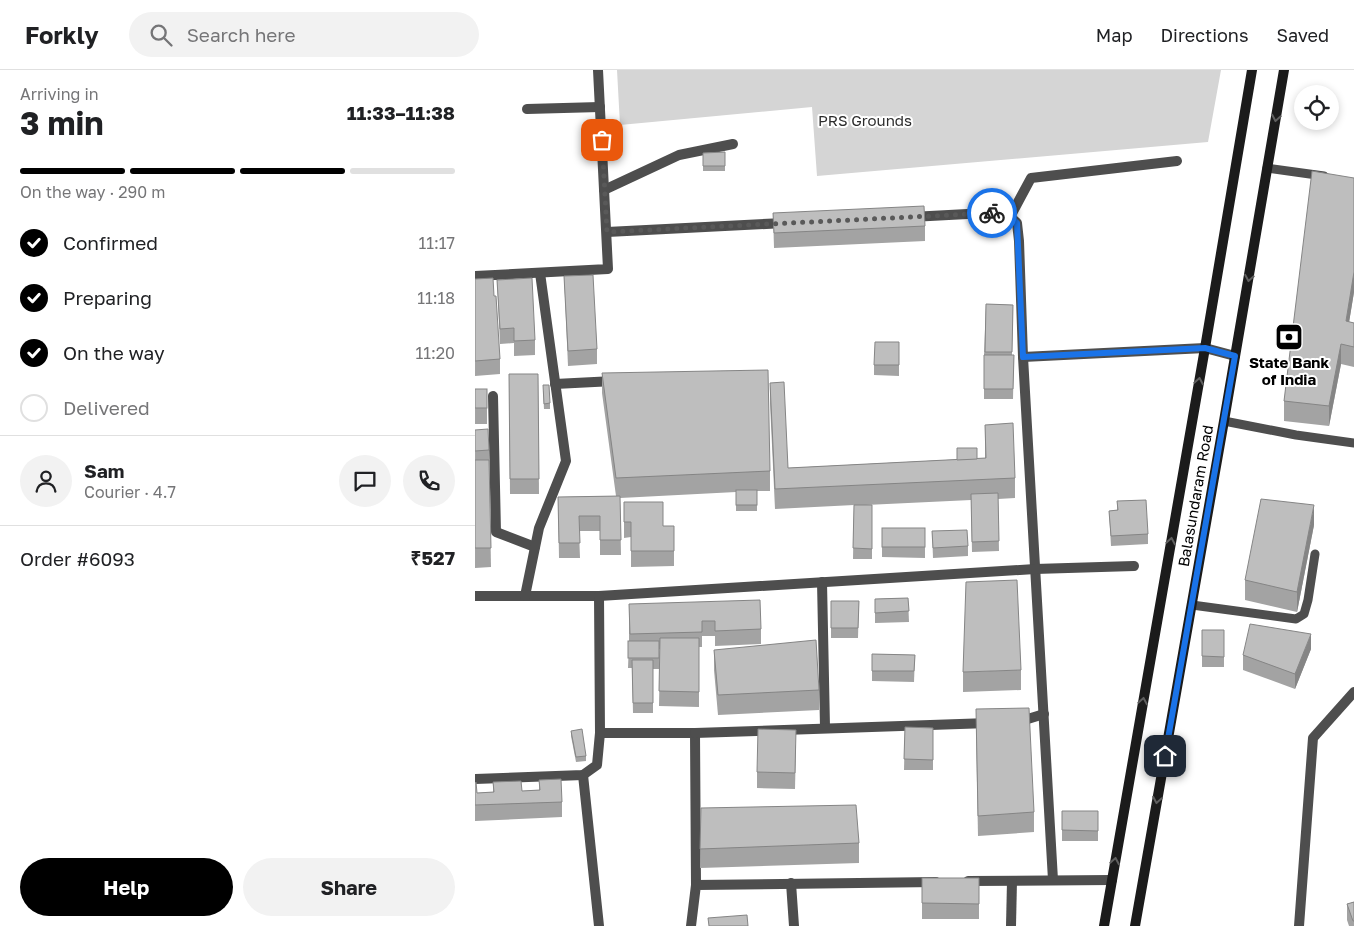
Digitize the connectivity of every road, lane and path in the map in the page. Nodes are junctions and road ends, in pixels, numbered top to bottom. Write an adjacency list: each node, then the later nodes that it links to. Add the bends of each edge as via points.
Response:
1 (598, 70): 4 (street)
2 (1251, 70): 17 (main road, Balasundaram Road)
3 (1284, 70): 8 (main road, Balasundaram Road, one-way to 8)
4 (600, 107): 5 (street); 10 (street)
5 (527, 109)
6 (733, 144): 10 (street, via 679,155)
7 (1177, 161): 12 (street, via 1031,178)
8 (1267, 168): 9 (lane); 18 (main road, Balasundaram Road, one-way to 18)
9 (1337, 178)
10 (604, 190): 14 (street)
11 (905, 217): 12 (street, via 1005,212)
12 (1010, 217): 19 (street, via 1017,223 1019,241)
13 (796, 223): 14 (street)
14 (607, 232): 15 (street, via 608,269)
15 (540, 273): 16 (street); 21 (street)
16 (475, 276)
17 (1205, 348): 18 (street); 19 (street); 42 (main road, Balasundaram Road, one-way to 17)
18 (1235, 356): 23 (main road, Balasundaram Road)
19 (1023, 357): 28 (street)
20 (623, 381): 21 (street)
21 (555, 384): 25 (street, via 566,461 539,528)
22 (493, 396): 25 (street, via 489,435 496,532)
23 (1224, 421): 24 (lane, via 1296,436); 33 (main road, Balasundaram Road)
24 (1354, 443)
25 (535, 547): 31 (street)
26 (1315, 554): 33 (lane, via 1304,614 1295,618)
27 (1134, 566): 28 (street)
28 (1035, 569): 29 (street); 35 (street)
29 (822, 582): 32 (street); 36 (street)
30 (475, 596): 31 (street)
31 (525, 596): 32 (street)
32 (599, 596): 37 (street)
33 (1192, 605): 51 (main road, Balasundaram Road, one-way to 51)
34 (1354, 692): 52 (street, via 1313,738)
35 (1044, 714): 36 (street, via 1021,722); 41 (street)
36 (825, 728): 38 (street)
37 (600, 733): 38 (street); 39 (street, via 597,765)
38 (695, 733): 45 (street)
39 (583, 775): 40 (street); 46 (street)
40 (475, 779)
41 (1053, 880): 42 (street); 43 (street)
42 (1112, 880): 50 (main road, Balasundaram Road)
43 (1012, 881): 44 (street); 49 (street)
44 (791, 883): 45 (street); 48 (street)
45 (696, 884): 47 (street)
46 (599, 926)
47 (691, 926)
48 (794, 926)
49 (1011, 926)
50 (1104, 926)
51 (1135, 926)
52 (1299, 926)

